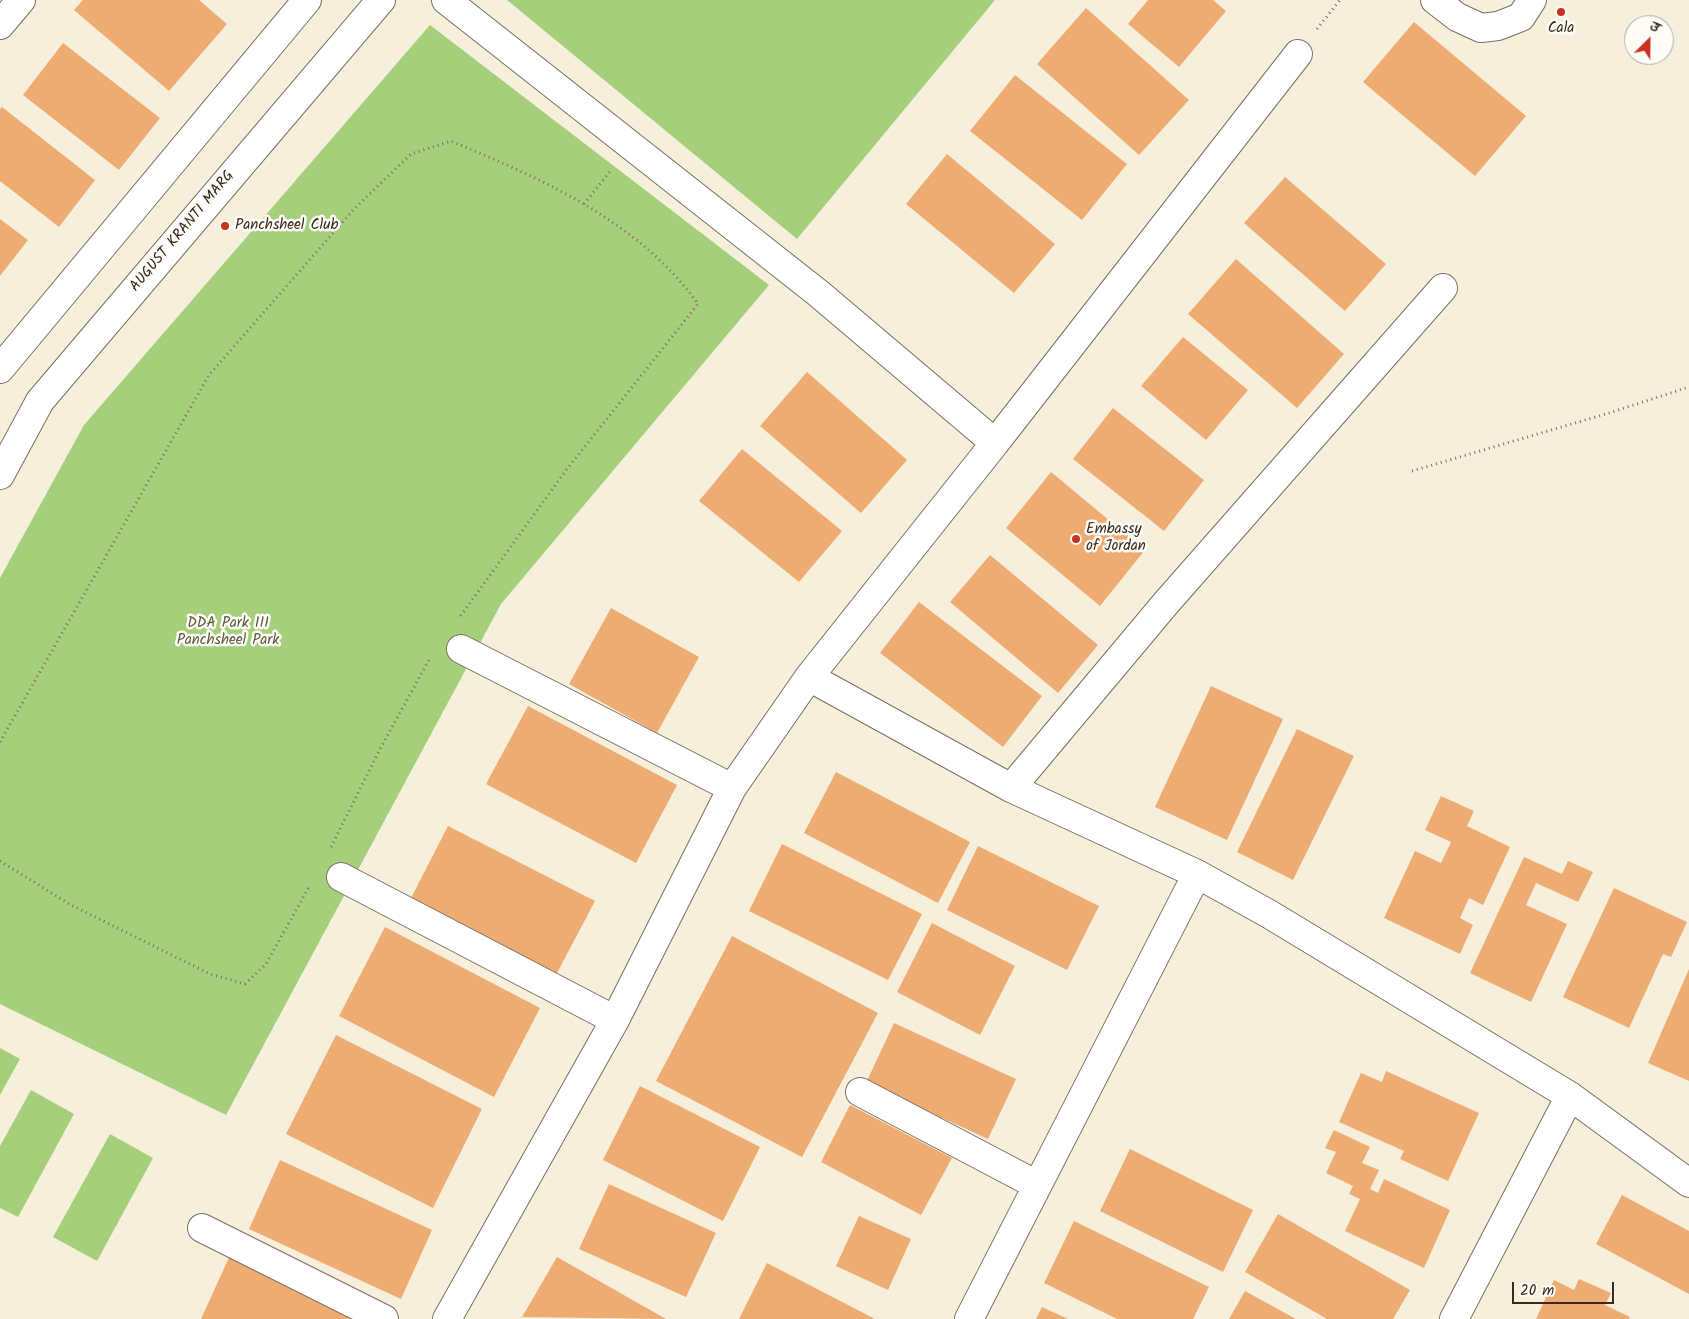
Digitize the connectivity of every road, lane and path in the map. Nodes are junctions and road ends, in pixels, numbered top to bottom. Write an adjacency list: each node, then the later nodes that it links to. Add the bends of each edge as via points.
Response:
1 (21, 0): 8 (street)
2 (307, 0): 13 (street)
3 (381, 0): 17 (street, AUGUST KRANTI MARG, via 40,400)
4 (446, 0): 10 (street)
5 (1340, 0): 9 (path)
6 (1435, 0): 7 (street, via 1481,28 1498,26 1521,17)
7 (1532, 0)
8 (0, 25)
9 (1298, 54): 15 (street)
10 (631, 145): 11 (path); 15 (street, via 818,293)
11 (584, 204): 18 (path, via 616,223 673,272 698,304 567,469); 22 (path, via 525,171 451,141 411,154 354,209 209,376)
12 (1444, 288): 24 (street, via 1166,603)
13 (0, 369)
14 (1689, 386): 16 (path, via 1609,414)
15 (995, 443): 21 (street)
16 (1412, 471)
17 (0, 475)
18 (456, 623)
19 (461, 649): 23 (street)
20 (432, 655): 25 (path)
21 (808, 676): 23 (street); 24 (street)
22 (0, 742)
23 (732, 788): 30 (street)
24 (1011, 788): 27 (street)
25 (327, 855)
26 (0, 861): 29 (path, via 80,909 210,974 245,984 266,964)
27 (1197, 874): 32 (street); 34 (street)
28 (341, 877): 30 (street)
29 (313, 880)
30 (615, 1020): 37 (street)
31 (860, 1092): 34 (street)
32 (1570, 1096): 33 (street); 39 (street)
33 (1689, 1183)
34 (1037, 1185): 38 (street)
35 (202, 1228): 36 (street)
36 (384, 1319)
37 (447, 1319)
38 (969, 1319)
39 (1454, 1319)

